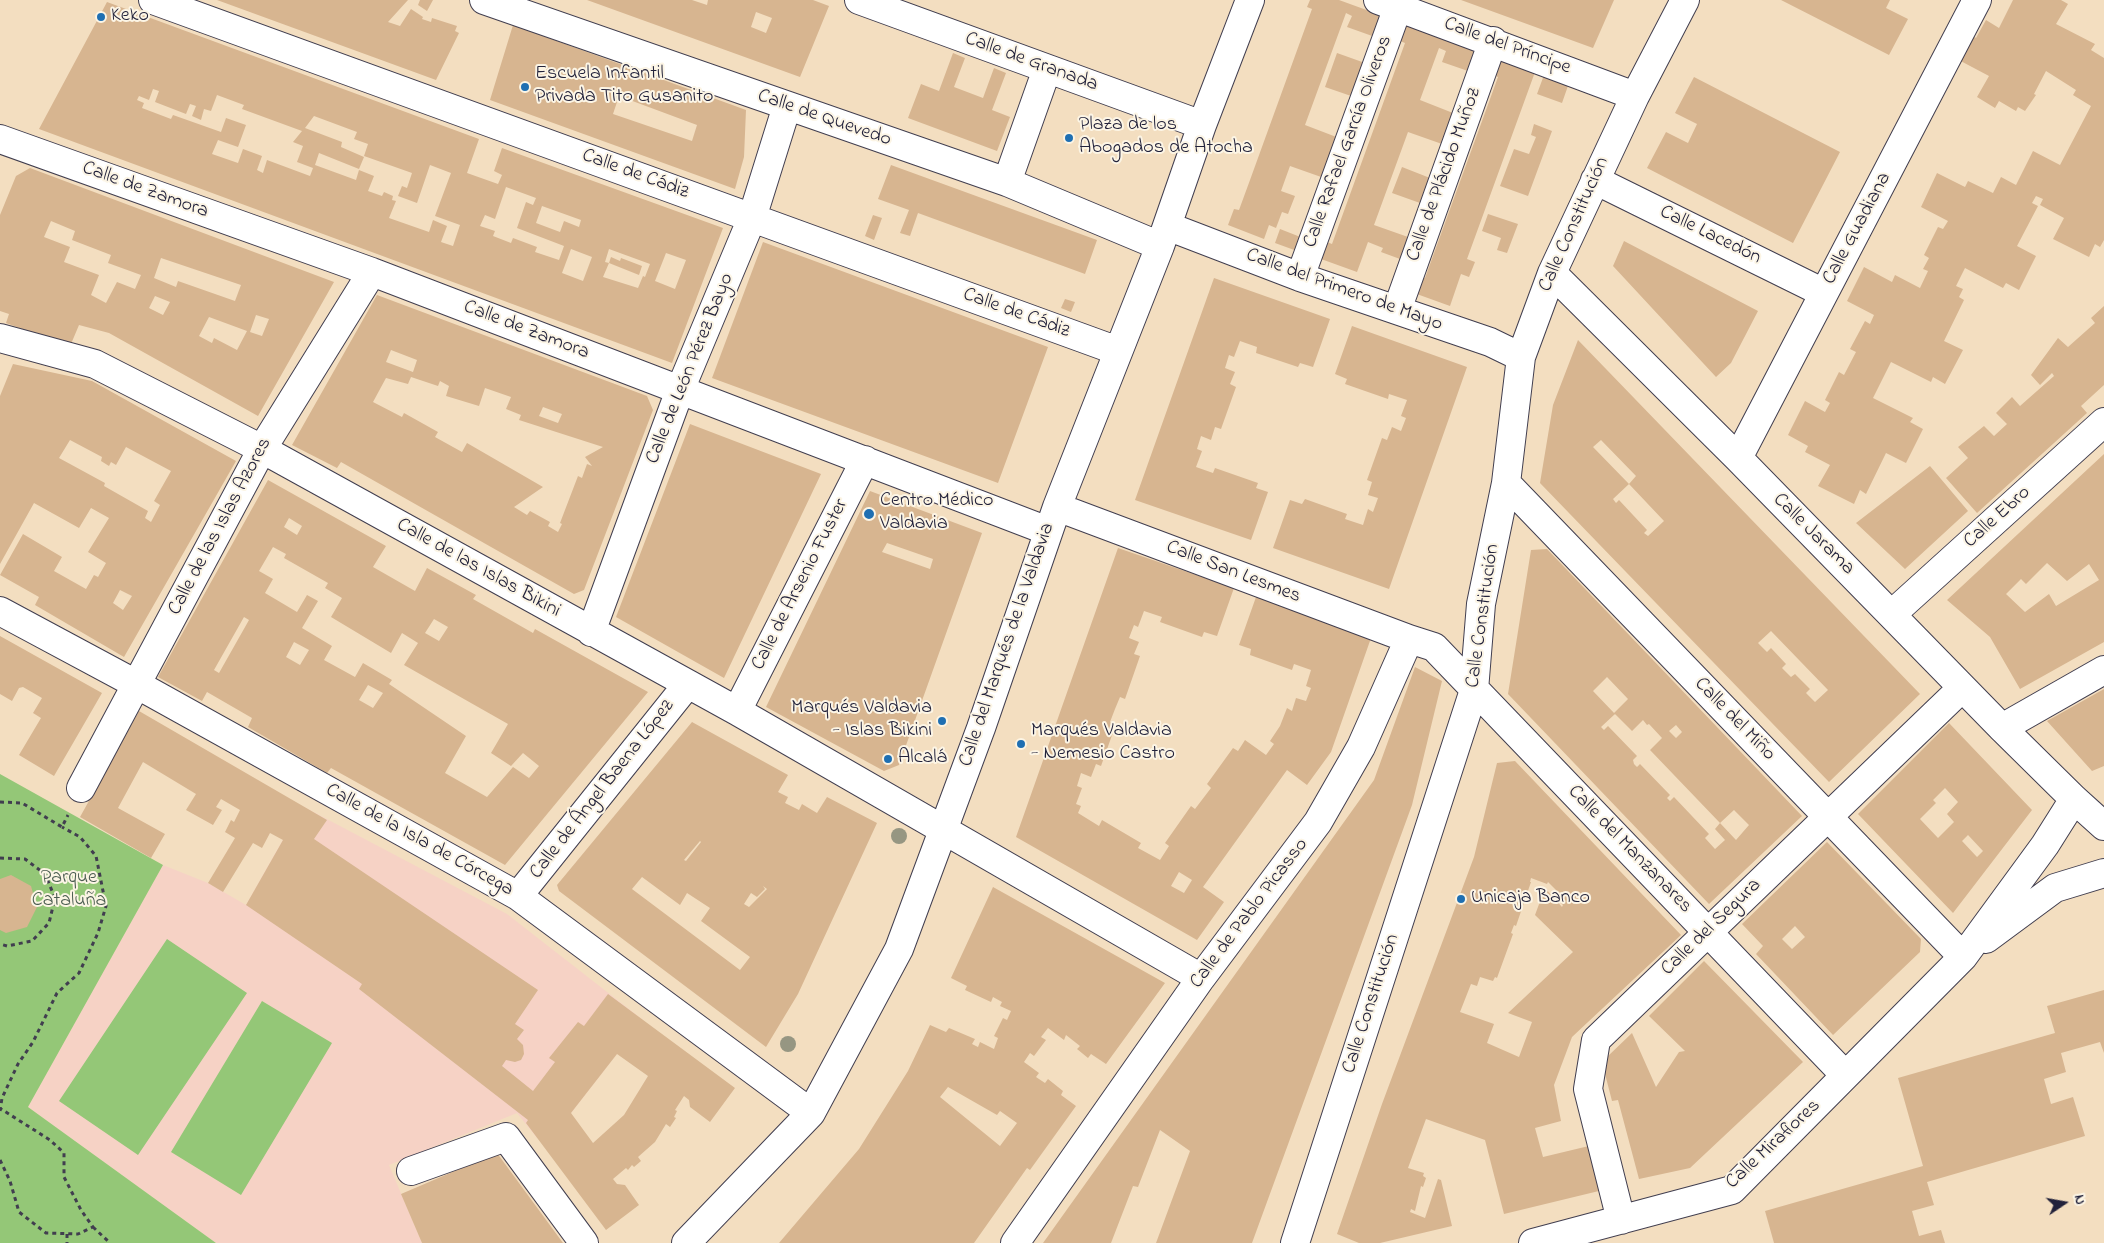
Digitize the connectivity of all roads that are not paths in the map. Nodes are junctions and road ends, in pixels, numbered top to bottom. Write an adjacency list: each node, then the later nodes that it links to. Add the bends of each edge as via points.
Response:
1 (153, 0): 16 (street, Calle de Cádiz)
2 (484, 0): 11 (street, Calle de Quevedo)
3 (859, 0): 9 (street, Calle de Granada)
4 (1250, 0): 12 (street, Calle del Marqués de la Valdavia)
5 (1685, 0): 10 (street, Calle Constitución)
6 (1977, 0): 21 (street, Calle Guadiana)
7 (1388, 4): 8 (street, Calle del Príncipe); 20 (street, Calle Rafael García Oliveros)
8 (1493, 42): 10 (street, Calle del Príncipe); 22 (street, Calle de Plácido Muñoz)
9 (1047, 69): 12 (street, Calle de Granada); 15 (street)
10 (1635, 96): 14 (street, Calle Constitución)
11 (787, 106): 15 (street, Calle de Quevedo); 16 (street, Calle de León Pérez Bayo)
12 (1202, 124): 17 (street, Calle del Marqués de la Valdavia)
13 (0, 139): 18 (street, Calle de Zamora)
14 (1595, 180): 19 (street, Calle Constitución); 21 (street, Calle Lacedón)
15 (1007, 182): 17 (street, Calle de Quevedo)
16 (752, 218): 24 (street, Calle de Cádiz); 26 (street, Calle de León Pérez Bayo)
17 (1164, 236): 20 (street, Calle del Primero de Mayo); 24 (street, Calle del Marqués de la Valdavia)
18 (372, 272): 26 (street, Calle de Zamora); 28 (street, Calle de las Islas Azores)
19 (1552, 273): 25 (street, Calle Constitución); 29 (street, Calle Jarama)
20 (1300, 276): 22 (street, Calle del Primero de Mayo)
21 (1824, 293): 29 (street, Calle Guadiana)
22 (1398, 310): 25 (street, Calle del Primero de Mayo, via 1490,342)
23 (0, 338): 28 (street, Calle de las Islas Bikini, via 95,364)
24 (1118, 351): 32 (street, Calle del Marqués de la Valdavia)
25 (1521, 357): 31 (street, Calle Constitución)
26 (680, 390): 30 (street, Calle de Zamora); 35 (street, Calle de León Pérez Bayo)
27 (2104, 422): 34 (street, Calle Ebro)
28 (262, 449): 35 (street, Calle de las Islas Bikini); 38 (street, Calle de las Islas Azores)
29 (1738, 458): 34 (street, Calle Jarama)
30 (865, 460): 32 (street, Calle de Zamora); 42 (street, Calle de Arsenio Fuster)
31 (1506, 483): 41 (street, Calle Constitución, via 1481,604); 46 (street, Calle del Miño)
32 (1052, 519): 36 (street, Calle San Lesmes); 48 (street, Calle del Marqués de la Valdavia)
33 (0, 611): 38 (street, Calle de la Isla de Córcega)
34 (1892, 614): 40 (street, Calle Jarama)
35 (590, 632): 39 (street, Calle de las Islas Bikini)
36 (1409, 639): 41 (street, via 1434,647); 53 (street, Calle de Pablo Picasso, via 1361,747 1318,822)
37 (2104, 670): 43 (street)
38 (136, 684): 44 (street, Calle de las Islas Azores); 50 (street, Calle de la Isla de Córcega)
39 (687, 685): 42 (street, Calle de las Islas Bikini); 50 (street, Calle de Ángel Baena López)
40 (1962, 688): 43 (street, Calle Jarama); 46 (street, Calle del Segura)
41 (1474, 690): 51 (street, Calle del Manzanares); 62 (street, Calle Constitución)
42 (737, 711): 48 (street, Calle de las Islas Bikini)
43 (2002, 728): 45 (street, Calle Jarama)
44 (81, 788)
45 (2074, 799): 47 (street); 52 (street, Calle Miraflores, via 2045,845)
46 (1828, 817): 51 (street, Calle del Segura); 52 (street, Calle del Miño)
47 (2104, 826)
48 (943, 831): 53 (street, Calle de las Islas Bikini); 55 (street, Calle del Marqués de la Valdavia, via 899,950)
49 (2104, 872): 52 (street, Calle Miraflores, via 2055,888)
50 (518, 896): 55 (street, Calle de la Isla de Córcega)
51 (1708, 932): 54 (street, Calle del Manzanares); 57 (street, Calle del Segura, via 1596,1040 1588,1089)
52 (1962, 956): 54 (street, Calle Miraflores)
53 (1201, 978): 61 (street, Calle de Pablo Picasso)
54 (1846, 1075): 57 (street, Calle Miraflores, via 1732,1190)
55 (811, 1113): 60 (street, Calle del Marqués de la Valdavia)
56 (411, 1171): 59 (street, via 506,1137)
57 (1621, 1220): 58 (street, Calle Miraflores)
58 (1543, 1242)
59 (584, 1243)
60 (686, 1243)
61 (1015, 1243)
62 (1295, 1243)

